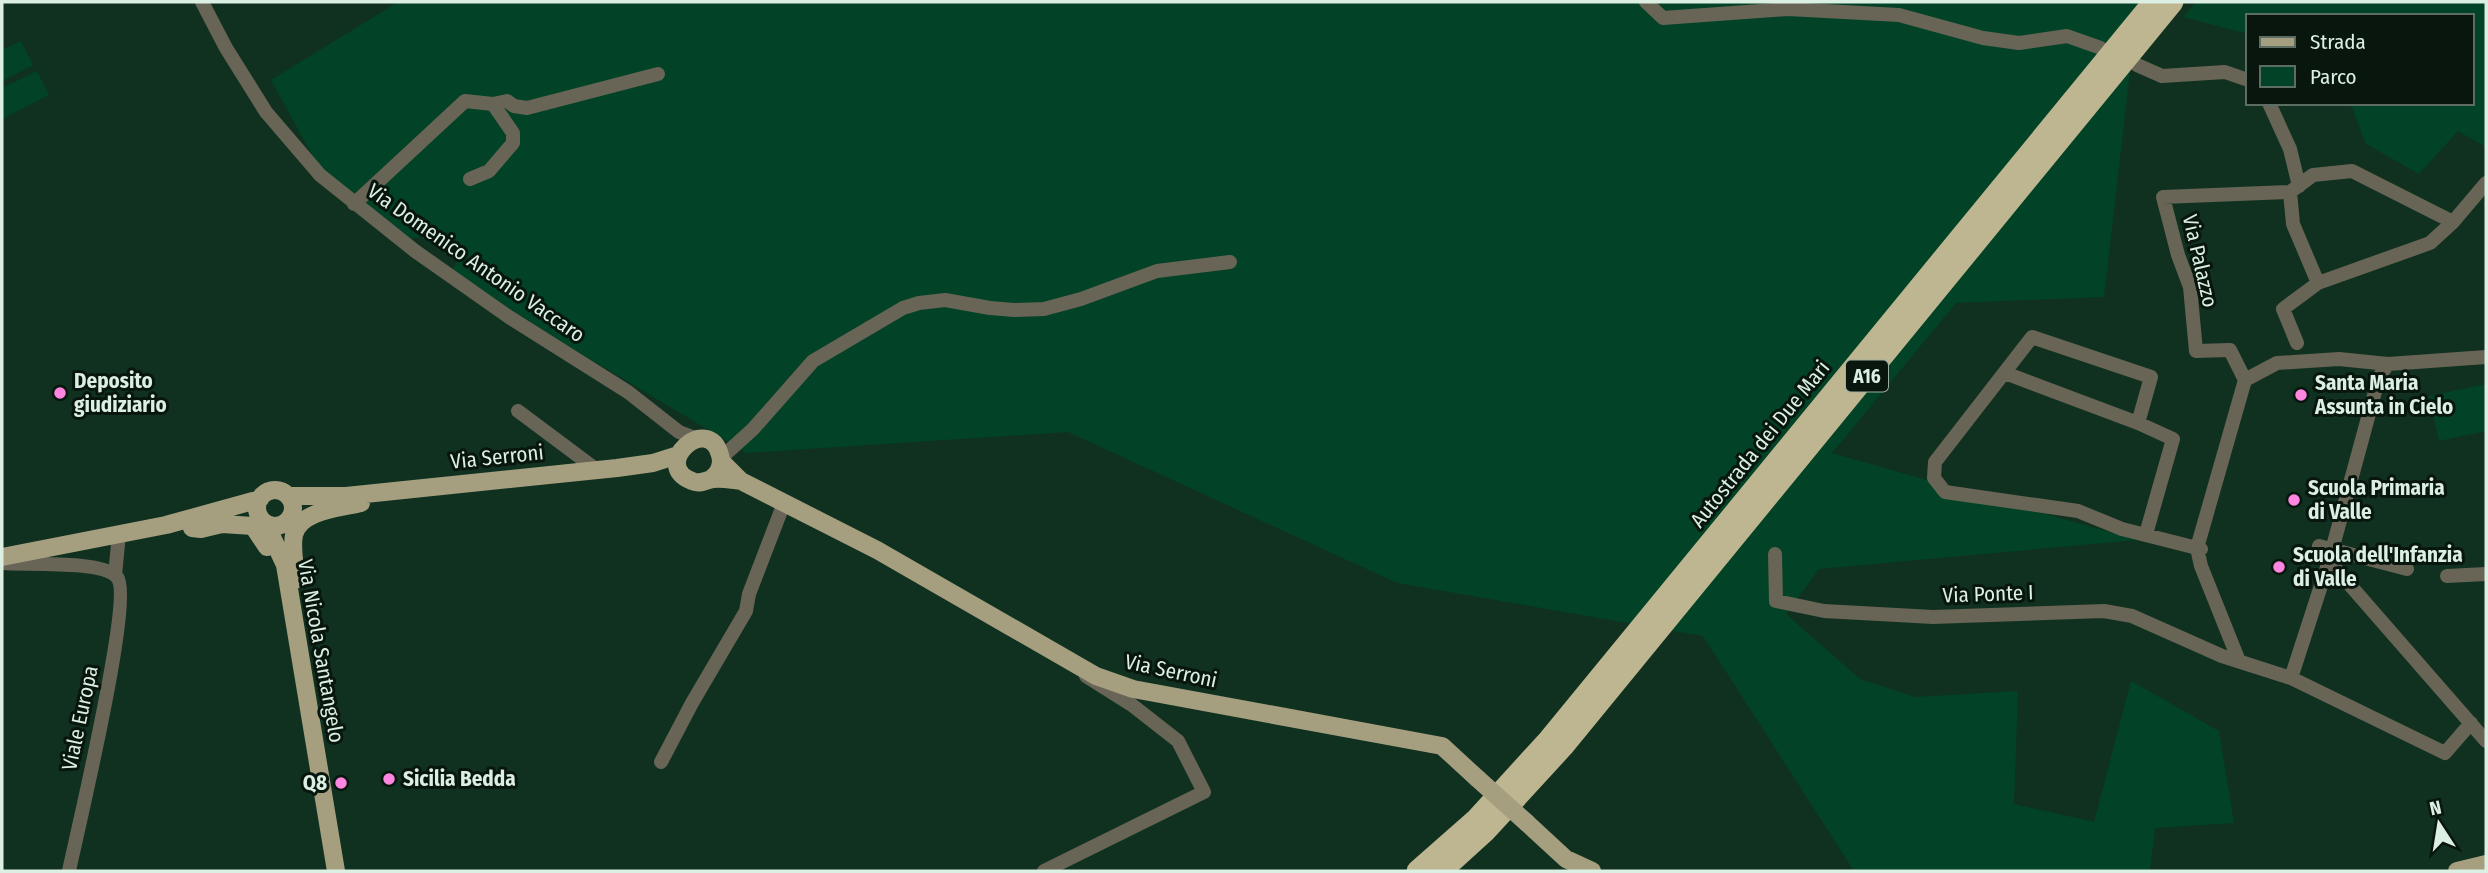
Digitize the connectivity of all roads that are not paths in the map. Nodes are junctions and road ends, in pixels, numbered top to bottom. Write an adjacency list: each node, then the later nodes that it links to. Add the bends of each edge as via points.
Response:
1 (202, 2): 15 (street, Via Domenico Antonio Vaccaro, via 266,112 320,175)
2 (1646, 2): 5 (street, via 1664,18 1788,9 1899,15 1983,38 2019,43 2067,36)
3 (2153, 2): 12 (highway, Autostrada dei Due Mari / A16)
4 (2173, 2): 12 (highway, Autostrada dei Due Mari / A16)
5 (2101, 48)
6 (2137, 65): 8 (street, via 2162,76 2225,72)
7 (657, 74): 9 (street, via 527,108 507,101)
8 (2246, 79)
9 (493, 104): 11 (street, via 513,133 513,143 489,171); 15 (street, via 460,103)
10 (2270, 105): 14 (street, via 2290,149)
11 (470, 179)
12 (2015, 182): 46 (highway, Autostrada dei Due Mari / A16)
13 (2486, 183): 16 (street)
14 (2294, 189): 16 (street, via 2313,174 2352,171); 18 (street, via 2293,224); 23 (street, Via Palazzo, via 2163,197 2190,287 2196,351 2230,350)
15 (354, 204): 27 (street, Via Domenico Antonio Vaccaro, via 468,288 628,392)
16 (2453, 222): 18 (street, via 2430,243)
17 (1230, 262): 26 (street, via 1157,271 1044,309 990,308 945,300 903,308 813,361 753,429)
18 (2318, 283): 19 (street, via 2283,309)
19 (2297, 343)
20 (2486, 356): 21 (street)
21 (2388, 364): 23 (street, via 2339,359 2277,363); 43 (street, via 2379,377)
22 (2005, 373): 25 (street); 25 (street, via 2032,337 2151,377); 41 (street, via 1935,462 1934,478 1945,492 2078,511)
23 (2250, 377): 42 (street)
24 (518, 411): 28 (street)
25 (2137, 423): 41 (street, via 2173,439)
26 (718, 450): 27 (main road, via 691,441); 29 (main road, via 717,475); 30 (main road, Via Serroni)
27 (680, 452): 28 (main road, Via Serroni, via 653,463); 29 (main road, Via Serroni, via 685,477 698,483)
28 (597, 470): 31 (main road, Via Serroni)
29 (711, 479): 30 (main road, Via Serroni)
30 (741, 481): 35 (main road, Via Serroni)
31 (386, 491): 33 (main road, Via Serroni); 53 (main road, via 362,503 308,517 296,530)
32 (289, 496): 33 (main road); 34 (main road, via 274,490); 37 (main road, via 294,507)
33 (346, 496): 37 (main road, via 306,508)
34 (260, 499): 36 (main road); 38 (main road, Via Nicola Santangelo, via 257,508)
35 (784, 503): 56 (main road, Via Serroni, via 877,550); 59 (street, via 746,611)
36 (205, 516): 38 (main road, via 239,515); 39 (main road)
37 (290, 519): 38 (main road, via 277,527); 48 (main road)
38 (263, 521): 48 (main road, Via Nicola Santangelo)
39 (166, 526): 40 (main road); 53 (main road, via 253,527 265,542 278,586)
40 (119, 534): 45 (main road); 51 (street, Viale Europa)
41 (2146, 534): 42 (street)
42 (2199, 549): 54 (street, via 2200,566)
43 (2326, 552): 49 (street); 55 (street); 57 (street)
44 (1775, 554): 54 (street, Via Ponte I, via 1776,601 1824,611 1933,617 2104,611 2132,616)
45 (2, 557)
46 (1707, 560): 60 (highway, Autostrada dei Due Mari / A16); 65 (highway, Autostrada dei Due Mari / A16, via 1512,781)
47 (2, 563): 51 (street, via 79,565)
48 (285, 565): 53 (main road, Via Nicola Santangelo)
49 (2407, 569)
50 (2486, 574): 52 (street)
51 (115, 575): 62 (street, Viale Europa, via 122,588 114,660)
52 (2447, 576)
53 (291, 600): 63 (main road, Via Nicola Santangelo)
54 (2239, 661): 55 (street, Via Ponte I)
55 (2291, 678): 57 (street, Via Ponte I, via 2445,753)
56 (1098, 681): 64 (street, via 1178,741 1204,792); 68 (main road, Via Serroni, bridge, via 1442,746 1566,859)
57 (2470, 723): 58 (street)
58 (2486, 741)
59 (661, 762)
60 (1522, 793): 66 (highway, Autostrada dei Due Mari / A16); 67 (highway)
61 (2486, 864): 69 (main road)
62 (69, 871)
63 (335, 871)
64 (1044, 871)
65 (1418, 871)
66 (1442, 871)
67 (1455, 871)
68 (1592, 871)
69 (2457, 871)

